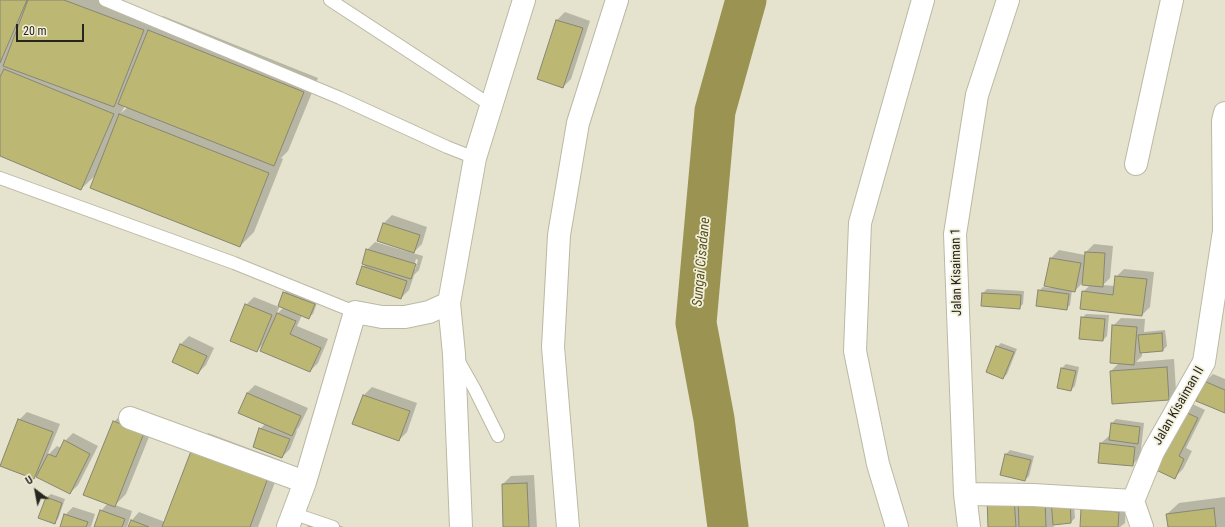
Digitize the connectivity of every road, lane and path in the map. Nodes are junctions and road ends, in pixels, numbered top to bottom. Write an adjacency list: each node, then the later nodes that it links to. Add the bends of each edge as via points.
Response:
1 (104, 0): 10 (lane, via 340,98)
2 (330, 0): 8 (lane)
3 (524, 0): 8 (street)
4 (617, 0): 25 (street, via 578,122 558,235 553,347)
5 (923, 0): 26 (street, via 860,231 855,351 878,464)
6 (1008, 0): 20 (street, Jalan Kisaiman 1, via 977,95 955,234)
7 (1172, 0): 11 (street)
8 (492, 106): 10 (street)
9 (1225, 113): 13 (street, Jalan Kisaiman II)
10 (475, 158): 14 (street)
11 (1136, 164)
12 (0, 178): 15 (lane, via 234,263)
13 (1225, 231): 21 (street, Jalan Kisaiman II, via 1204,362 1153,452)
14 (449, 303): 15 (street, via 429,312 405,317 382,318); 16 (street)
15 (355, 312): 19 (street)
16 (454, 354): 18 (lane); 24 (street)
17 (130, 418): 19 (street)
18 (498, 436)
19 (305, 482): 22 (street)
20 (965, 494): 21 (street); 27 (street, Jalan Kisaiman 1)
21 (1133, 501): 28 (street)
22 (290, 520): 23 (lane)
23 (333, 527)
24 (461, 527)
25 (568, 527)
26 (897, 527)
27 (969, 527)
28 (1142, 527)

